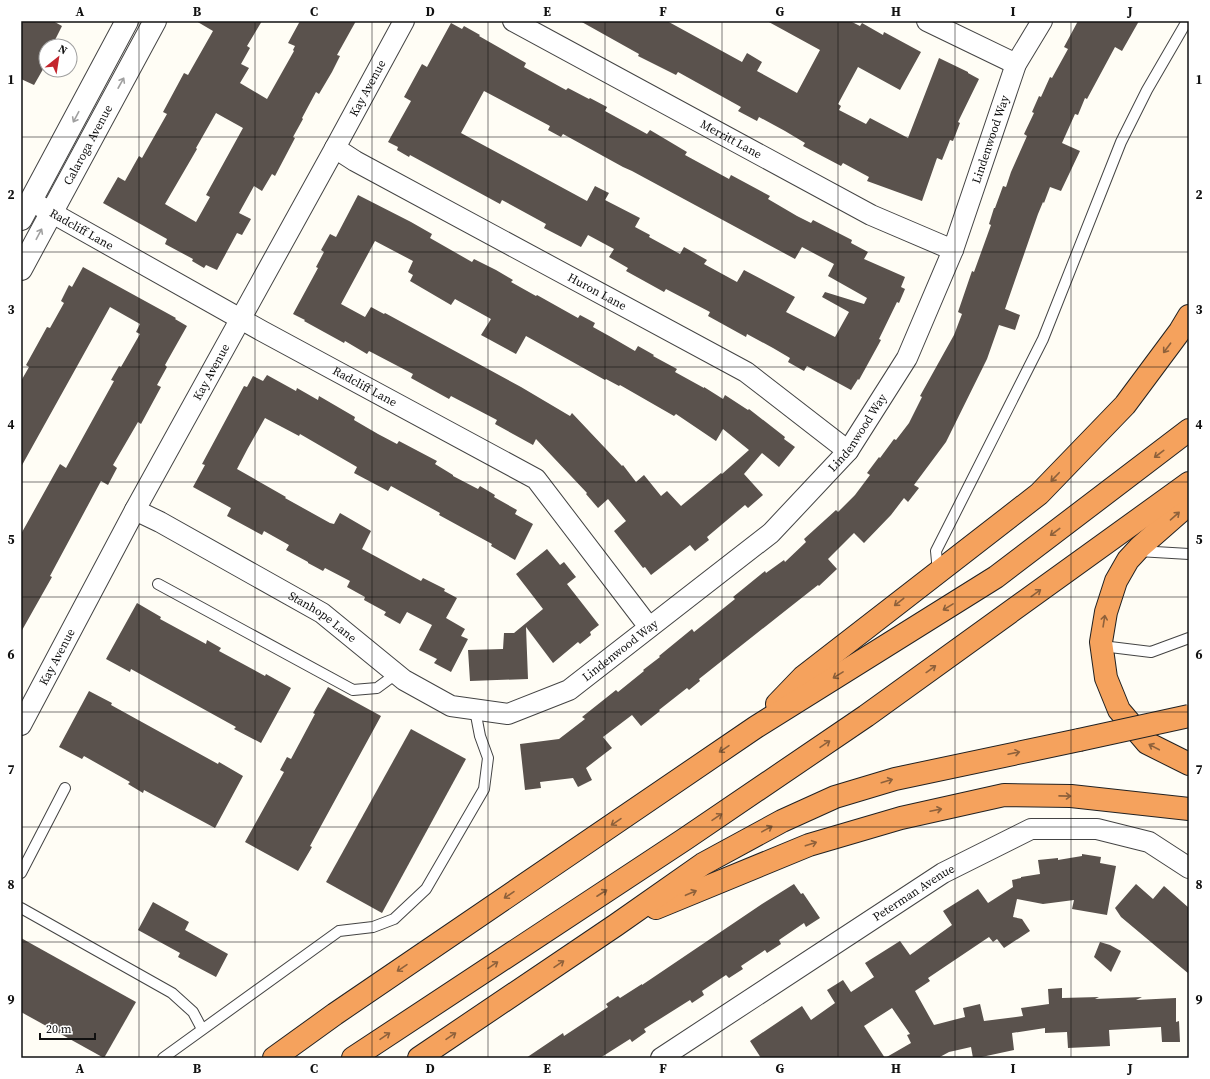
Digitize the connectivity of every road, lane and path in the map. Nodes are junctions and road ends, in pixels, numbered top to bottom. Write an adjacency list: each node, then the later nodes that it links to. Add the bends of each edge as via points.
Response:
1 (127, 21): 10 (street, Calaroga Avenue, one-way to 10)
2 (155, 21): 11 (street, Calaroga Avenue, one-way to 2)
3 (404, 21): 9 (street, Kay Avenue)
4 (513, 21): 12 (street, Merritt Lane, via 872,215)
5 (927, 21): 8 (street)
6 (1042, 21): 8 (street, Lindenwood Way)
7 (1187, 21): 23 (lane, via 1147,90 1121,142 1043,339 936,551)
8 (1016, 64): 12 (street, Lindenwood Way)
9 (336, 148): 15 (street, Kay Avenue); 17 (street, Huron Lane, via 746,372)
10 (26, 210): 11 (street, Radcliff Lane)
11 (51, 213): 13 (street, Calaroga Avenue, one-way to 11); 15 (street, Radcliff Lane)
12 (954, 250): 17 (street, Lindenwood Way, via 907,358)
13 (21, 269)
14 (1189, 316): 23 (highway, one-way to 23, via 1125,404 1039,494)
15 (240, 319): 20 (street, Kay Avenue); 25 (street, Radcliff Lane, via 536,479)
16 (1189, 430): 33 (highway, one-way to 33, via 996,577)
17 (848, 451): 25 (street, Lindenwood Way, via 771,533)
18 (1189, 483): 44 (highway, one-way to 18, via 866,716)
19 (1189, 504): 21 (highway, one-way to 19)
20 (135, 510): 28 (street, Stanhope Lane, via 322,613); 32 (street, Kay Avenue)
21 (1136, 551): 22 (lane); 27 (highway, one-way to 21, via 1106,612 1116,581)
22 (1189, 554)
23 (938, 572): 33 (highway, one-way to 33, via 803,677)
24 (158, 584): 28 (lane, via 354,690 377,688)
25 (649, 627): 30 (street, Lindenwood Way, via 569,690)
26 (1189, 638): 27 (lane, via 1151,652)
27 (1102, 646): 34 (highway, one-way to 27, via 1147,743 1119,710 1106,678)
28 (396, 674): 29 (street, Stanhope Lane, via 450,706)
29 (475, 710): 30 (street, Stanhope Lane); 41 (lane, via 488,758 484,789 426,889 394,919 373,927 339,931)
30 (508, 714)
31 (1189, 716): 40 (highway, one-way to 31, bridge, via 703,864 782,821 835,797 895,779)
32 (21, 725)
33 (756, 726): 43 (highway, one-way to 43)
34 (1189, 764)
35 (66, 788): 38 (lane)
36 (1189, 809): 40 (highway, one-way to 36, via 809,845 901,818 1004,795 1071,796)
37 (1189, 868): 46 (street, Peterman Avenue, via 1148,842 1097,828 1031,829 942,873)
38 (21, 873)
39 (21, 908): 41 (lane, via 172,993 193,1012)
40 (616, 925): 45 (highway, one-way to 40)
41 (202, 1029): 42 (lane)
42 (163, 1058)
43 (274, 1058)
44 (353, 1058)
45 (419, 1058)
46 (662, 1058)

